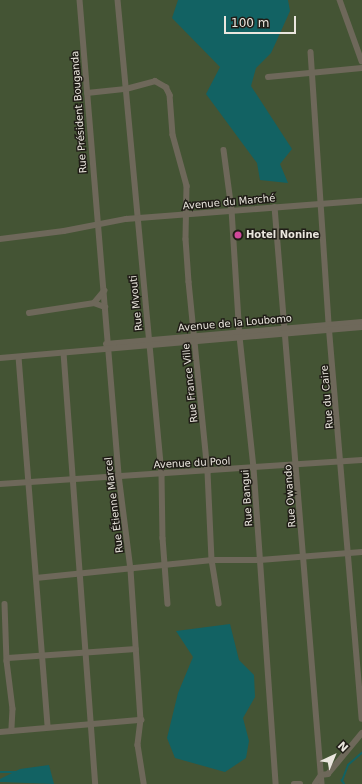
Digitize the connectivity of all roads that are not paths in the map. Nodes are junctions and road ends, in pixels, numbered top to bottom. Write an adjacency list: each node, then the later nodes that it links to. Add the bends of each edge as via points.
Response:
1 (80, 0): 10 (street, Rue Président Bouganda)
2 (118, 0): 9 (street, Rue Mvouti)
3 (340, 0): 5 (street)
4 (311, 52): 7 (street, Rue du Caire)
5 (362, 61)
6 (362, 68): 7 (street)
7 (313, 73): 8 (street); 13 (street, Rue du Caire)
8 (268, 77)
9 (126, 89): 10 (street); 16 (street, Rue France Ville, via 155,81 169,90 173,134 187,186); 17 (street, Rue Mvouti)
10 (87, 93): 18 (street, Rue Président Bouganda)
11 (224, 150): 15 (street, Rue Bangui)
12 (362, 201): 13 (street, Avenue du Marché)
13 (322, 204): 14 (street, Avenue du Marché); 25 (street, Rue du Caire)
14 (275, 207): 15 (street, Avenue du Marché); 26 (street, Rue Owando)
15 (232, 210): 16 (street, Avenue du Marché); 29 (street, Rue Bangui)
16 (186, 214): 17 (street, Avenue du Marché); 31 (street, Rue France Ville)
17 (136, 219): 18 (street, Avenue du Marché); 32 (street, Rue Mvouti)
18 (97, 223): 19 (street, Avenue du Marché, via 64,231); 20 (street, Rue Étienne Marcel)
19 (0, 239)
20 (104, 291): 21 (street); 22 (street, Rue Étienne Marcel)
21 (94, 303): 22 (street); 23 (street)
22 (105, 307): 33 (street, Rue Étienne Marcel)
23 (28, 313)
24 (362, 322): 25 (street, Avenue de la Loubomo)
25 (329, 324): 26 (street, Avenue de la Loubomo); 28 (street, Rue du Caire)
26 (284, 328): 29 (street, Avenue de la Loubomo); 30 (street, Rue Owando)
27 (362, 328): 28 (street, Avenue de la Loubomo)
28 (330, 330): 30 (street, Avenue de la Loubomo); 37 (street, Rue du Caire)
29 (240, 334): 30 (street, Avenue de la Loubomo); 31 (street, Avenue de la Loubomo); 40 (street, Rue Bangui)
30 (285, 334): 39 (street, Rue Owando)
31 (194, 338): 32 (street, Avenue de la Loubomo); 41 (street, Rue France Ville)
32 (149, 342): 33 (street, Avenue de la Loubomo); 43 (street, Rue Mvouti)
33 (109, 345): 34 (street, via 99,350); 42 (street, Rue Étienne Marcel)
34 (64, 353): 35 (street); 44 (street)
35 (19, 357): 36 (street); 45 (street)
36 (0, 358)
37 (342, 460): 38 (street, Avenue du Pool); 39 (street, Avenue du Pool); 48 (street, Rue du Caire)
38 (362, 460)
39 (297, 466): 40 (street, Avenue du Pool); 49 (street, Rue Owando)
40 (254, 468): 41 (street, Avenue du Pool); 51 (street, Rue Bangui)
41 (208, 472): 43 (street, Avenue du Pool); 50 (street, Rue France Ville)
42 (119, 475): 43 (street, Avenue du Pool); 44 (street, Avenue du Pool); 53 (street, Rue Étienne Marcel)
43 (162, 475): 52 (street, Rue Mvouti)
44 (73, 478): 45 (street, Avenue du Pool); 54 (street)
45 (28, 483): 46 (street, Avenue du Pool); 55 (street)
46 (0, 484)
47 (362, 552): 48 (street)
48 (347, 554): 49 (street); 64 (street, Rue du Caire)
49 (304, 557): 51 (street); 70 (street, Rue Owando)
50 (212, 560): 51 (street); 52 (street); 56 (street, Rue France Ville)
51 (260, 560): 73 (street, Rue Bangui)
52 (164, 564): 53 (street); 58 (street, Rue Mvouti)
53 (131, 570): 54 (street); 59 (street, Rue Étienne Marcel)
54 (81, 574): 55 (street); 60 (street)
55 (36, 578): 61 (street)
56 (219, 603)
57 (5, 604): 62 (street)
58 (168, 604)
59 (136, 649): 60 (street); 63 (street, Rue Étienne Marcel)
60 (88, 654): 61 (street); 65 (street)
61 (43, 656): 62 (street); 66 (street)
62 (8, 658): 67 (street, via 13,709)
63 (141, 720): 65 (street); 72 (street, Rue Étienne Marcel, via 138,744)
64 (362, 720)
65 (92, 725): 66 (street); 71 (street)
66 (48, 727): 67 (street)
67 (12, 731): 68 (street)
68 (0, 732)
69 (362, 733): 70 (street, via 328,774)
70 (321, 775): 76 (street); 77 (street, Rue Owando)
71 (96, 784)
72 (144, 784)
73 (276, 784)
74 (294, 784): 75 (street)
75 (300, 784)
76 (316, 784)
77 (322, 784)

